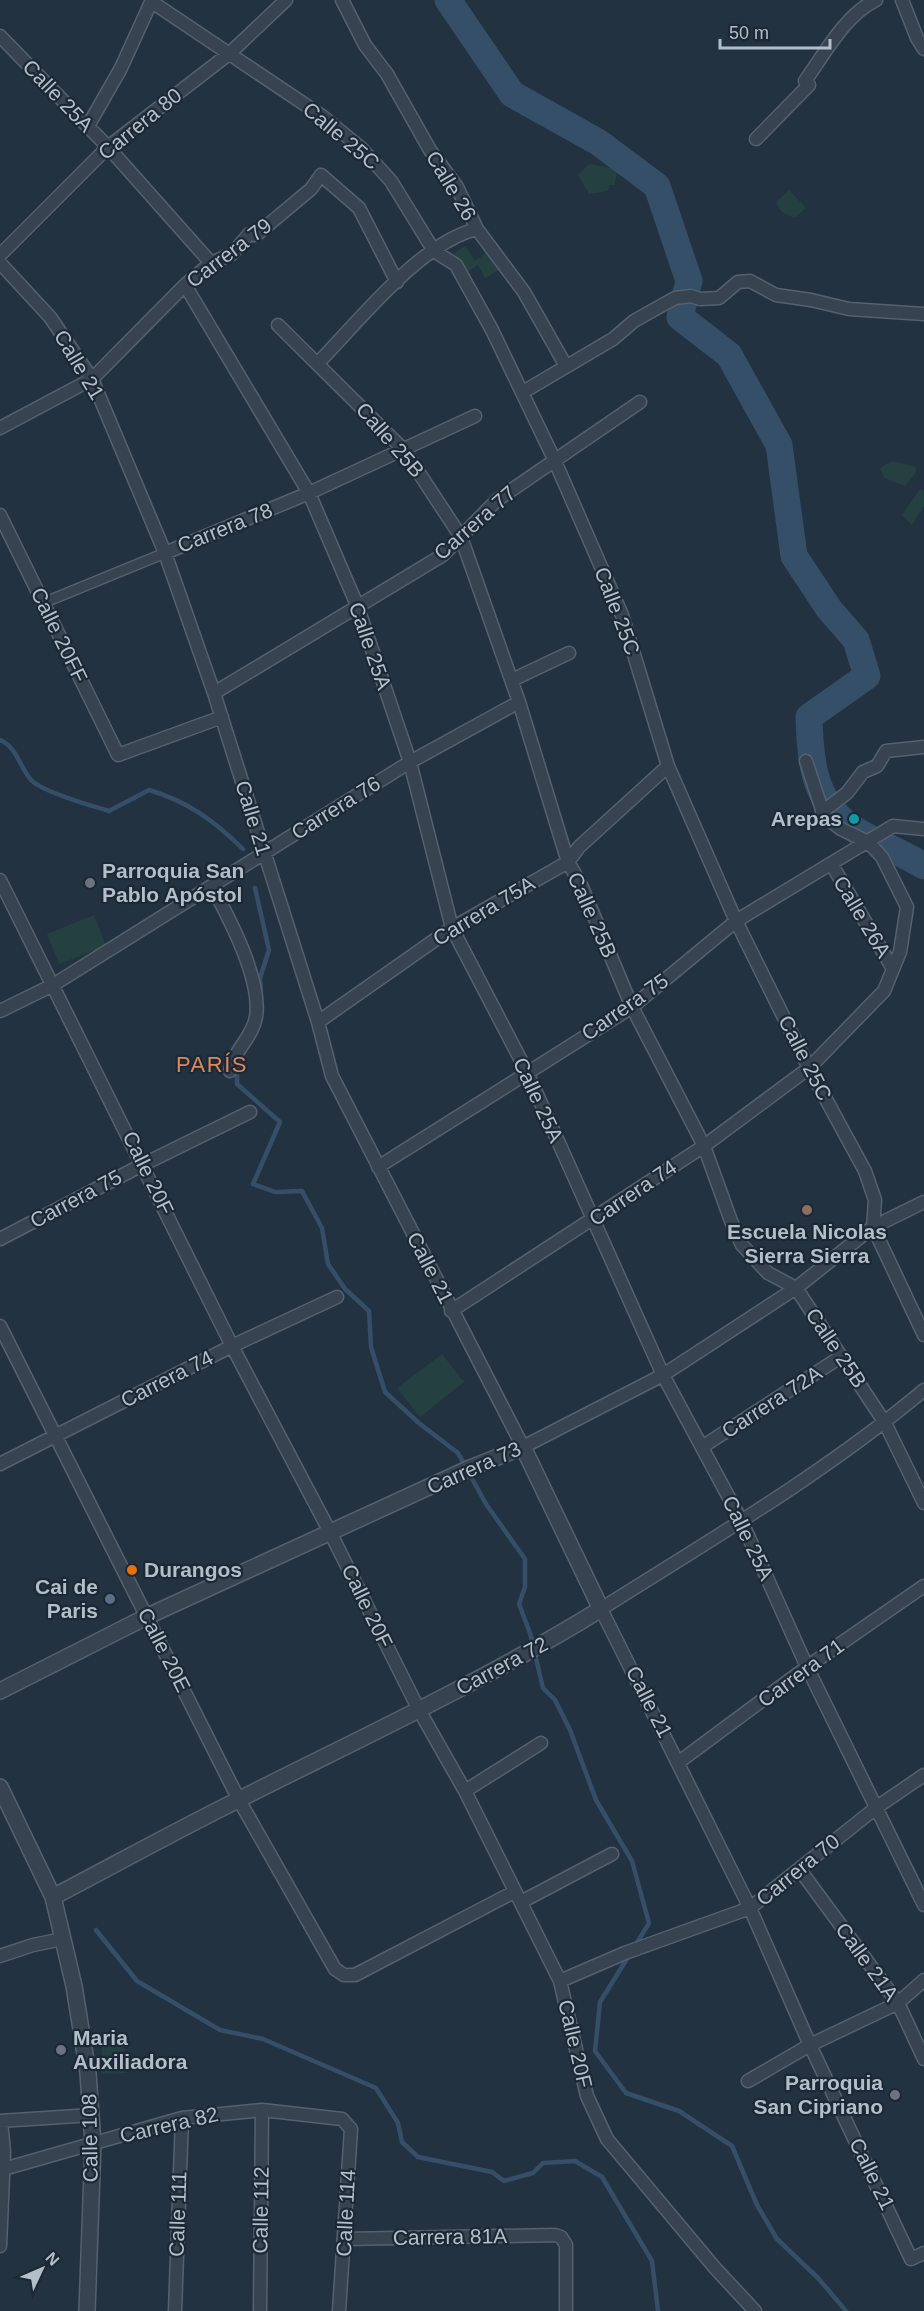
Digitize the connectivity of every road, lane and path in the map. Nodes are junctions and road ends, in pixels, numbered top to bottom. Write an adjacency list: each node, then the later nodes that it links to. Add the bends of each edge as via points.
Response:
1 (286, 0): 8 (street, Carrera 80)
2 (876, 0): 10 (street, via 853,16 805,81 809,85)
3 (902, 0): 7 (street)
4 (152, 1): 8 (street, Calle 25C); 9 (street)
5 (342, 1): 12 (street, Calle 26, via 430,150 457,187)
6 (0, 36): 9 (street, Calle 25A)
7 (924, 49)
8 (230, 53): 11 (street, Carrera 80); 13 (street, Calle 25C, via 322,116 361,148 391,181)
9 (88, 126): 11 (street, Calle 25A)
10 (756, 139)
11 (108, 147): 14 (street, Carrera 80); 16 (street, Calle 25A)
12 (477, 229): 13 (street, via 462,232); 22 (street, Calle 26, via 519,285)
13 (434, 251): 17 (street); 24 (street, Calle 25C, via 456,266)
14 (0, 255)
15 (0, 263): 23 (street, Calle 21, via 50,317)
16 (211, 264): 17 (street, Carrera 79, via 232,254 249,234 256,235 311,189 321,175 359,208); 18 (street, Carrera 79)
17 (397, 282): 21 (street)
18 (185, 285): 23 (street, Carrera 79); 30 (street, Calle 25A)
19 (924, 314): 22 (street, via 849,309 776,295 750,281 738,282 718,298 675,298)
20 (278, 325): 21 (street, Calle 25B)
21 (319, 362): 28 (street, Calle 25B)
22 (566, 366): 24 (street)
23 (92, 379): 27 (street, Carrera 79); 33 (street, Calle 21)
24 (523, 392): 29 (street, Calle 25C)
25 (640, 402): 29 (street, Carrera 77)
26 (475, 416): 28 (street, Carrera 78)
27 (0, 428)
28 (404, 450): 30 (street, Carrera 78); 32 (street, Calle 25B)
29 (554, 459): 32 (street, Carrera 77, via 497,500); 44 (street, Calle 25C, via 622,615)
30 (309, 493): 33 (street, Carrera 78); 35 (street, Calle 25A)
31 (0, 515): 34 (street, Calle 20FF)
32 (461, 537): 35 (street, Carrera 77, via 443,555); 37 (street, Calle 25B)
33 (165, 553): 34 (street, Carrera 78); 38 (street, Calle 21)
34 (44, 603): 40 (street, Calle 20FF, via 117,755)
35 (357, 605): 38 (street, Carrera 77); 43 (street, Calle 25A)
36 (569, 653): 37 (street)
37 (512, 680): 39 (street, Calle 25B)
38 (214, 693): 40 (street, Calle 21)
39 (519, 702): 43 (street, Carrera 76); 49 (street, Calle 25B)
40 (222, 717): 48 (street, Calle 21)
41 (924, 747): 45 (street, via 885,751 877,766 862,771 847,793)
42 (806, 761): 45 (street)
43 (410, 762): 48 (street, Carrera 76); 54 (street, Calle 25A)
44 (668, 766): 49 (street, Carrera 75A, via 579,847); 53 (street, Calle 25C)
45 (827, 808): 47 (street, via 842,829)
46 (924, 829): 47 (street, Carrera 75, via 893,826)
47 (868, 842): 50 (street, Carrera 75); 55 (street, Carrera 74, via 882,857 907,907 900,952)
48 (264, 853): 52 (street, Carrera 76); 59 (street, Calle 21)
49 (568, 862): 54 (street, Carrera 75A); 57 (street, Calle 25B)
50 (832, 865): 53 (street, Carrera 75); 55 (street, Calle 26A)
51 (0, 880): 56 (street, Calle 20F)
52 (212, 886): 56 (street, Carrera 76); 61 (street, via 236,931 256,1002 253,1028)
53 (736, 921): 57 (street, Carrera 75); 60 (street, Calle 25C)
54 (452, 927): 59 (street, Carrera 75A); 62 (street, Calle 25A)
55 (893, 969): 60 (street, Carrera 74, via 884,991)
56 (53, 985): 58 (street, Carrera 76); 65 (street, Calle 20F)
57 (632, 1007): 62 (street, Carrera 75); 64 (street, Calle 25B)
58 (0, 1011)
59 (318, 1022): 66 (street, Calle 21, via 332,1076)
60 (809, 1068): 64 (street, Carrera 74); 69 (street, Calle 25C, via 865,1171 875,1200)
61 (230, 1071)
62 (527, 1072): 66 (street, Carrera 75); 68 (street, Calle 25A)
63 (250, 1112): 65 (street, Carrera 75)
64 (704, 1146): 68 (street, Carrera 74); 71 (street, Calle 25B, via 742,1245 768,1273)
65 (144, 1164): 70 (street, Carrera 75); 76 (street, Calle 20F)
66 (378, 1167): 73 (street, Calle 21)
67 (924, 1202): 69 (street, Carrera 73)
68 (593, 1220): 73 (street, Carrera 74); 78 (street, Calle 25A)
69 (873, 1227): 71 (street, Carrera 73); 75 (street, Calle 25C)
70 (0, 1239)
71 (796, 1288): 77 (street, Calle 25B); 78 (street, Carrera 73)
72 (337, 1298): 76 (street, Carrera 74)
73 (452, 1311): 82 (street, Calle 21)
74 (0, 1326): 81 (street, Calle 20E)
75 (924, 1335)
76 (232, 1346): 81 (street, Carrera 74); 87 (street, Calle 20F)
77 (842, 1356): 80 (street, Calle 25B); 83 (street, Carrera 72A)
78 (663, 1375): 82 (street, Carrera 73); 83 (street, Calle 25A)
79 (924, 1390): 80 (street, Carrera 72)
80 (885, 1423): 85 (street, Calle 25B); 86 (street, Carrera 72)
81 (55, 1436): 84 (street, Carrera 74); 90 (street, Calle 20E)
82 (523, 1447): 87 (street, Carrera 73); 89 (street, Calle 21)
83 (702, 1447): 86 (street, Calle 25A)
84 (0, 1464)
85 (924, 1503)
86 (741, 1520): 89 (street, Carrera 72); 91 (street, Calle 25A)
87 (330, 1532): 90 (street, Carrera 73); 93 (street, Calle 20F)
88 (924, 1586): 91 (street, Carrera 71)
89 (601, 1609): 93 (street, Carrera 72); 95 (street, Calle 21)
90 (148, 1616): 92 (street, Carrera 73); 99 (street, Calle 20E)
91 (807, 1667): 95 (street, Carrera 71); 100 (street, Calle 25A)
92 (0, 1691)
93 (418, 1710): 98 (street, Calle 20F); 99 (street, Carrera 72)
94 (541, 1743): 98 (street)
95 (680, 1762): 106 (street, Calle 21)
96 (924, 1775): 100 (street, Carrera 70)
97 (0, 1787): 103 (street, Calle 108)
98 (465, 1791): 104 (street, Calle 20F)
99 (239, 1800): 103 (street, Carrera 72); 104 (street, Calle 20E, via 335,1970 344,1975 355,1975)
100 (877, 1807): 102 (street, Carrera 70); 105 (street, Calle 25A)
101 (612, 1854): 104 (street)
102 (800, 1870): 106 (street, Carrera 70); 111 (street, Calle 21A)
103 (53, 1897): 107 (street, Calle 108)
104 (517, 1897): 110 (street, Calle 20F)
105 (924, 1905)
106 (750, 1908): 110 (street, Carrera 70); 112 (street, Calle 21)
107 (63, 1939): 108 (street); 116 (street, Calle 108)
108 (0, 1956)
109 (924, 1980): 111 (street)
110 (560, 1981): 130 (street, Calle 20F, via 587,2096 607,2139)
111 (898, 2003): 112 (street); 113 (street, Calle 21A)
112 (810, 2045): 114 (street); 124 (street, Calle 21, via 911,2259)
113 (924, 2059)
114 (748, 2081)
115 (262, 2110): 117 (street, Carrera 82); 118 (street, Carrera 82); 127 (street, Calle 112)
116 (92, 2115): 119 (street, Carrera 82); 120 (street, Calle 108)
117 (182, 2118): 120 (street, Carrera 82); 126 (street, Calle 111)
118 (342, 2119): 122 (street, Calle 114, via 351,2129)
119 (1, 2121): 121 (street)
120 (93, 2144): 121 (street, Carrera 82); 125 (street, Calle 108)
121 (1, 2169): 123 (street)
122 (346, 2239): 128 (street, Calle 114); 129 (street, Carrera 81A, via 555,2235 566,2245)
123 (0, 2246)
124 (924, 2253)
125 (87, 2311)
126 (175, 2311)
127 (260, 2311)
128 (339, 2311)
129 (566, 2311)
130 (755, 2311)

